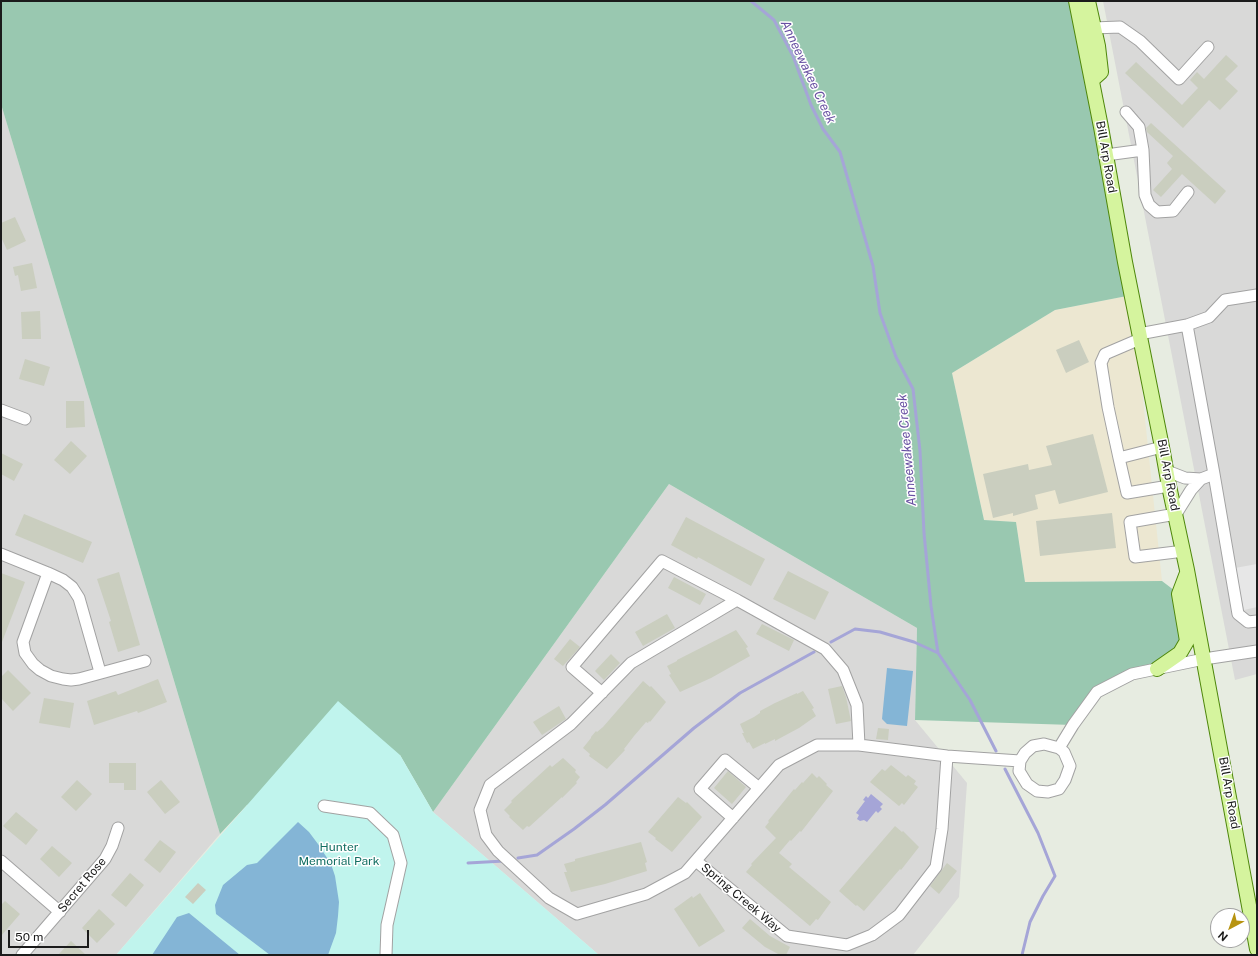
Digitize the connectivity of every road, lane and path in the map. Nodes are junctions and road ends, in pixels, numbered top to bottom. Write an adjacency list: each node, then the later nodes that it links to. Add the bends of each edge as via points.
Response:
1 (1076, 1): 5 (main road, Bill Arp Road)
2 (1088, 1): 3 (main road)
3 (1093, 28): 4 (street, via 1120,27 1140,41 1179,79); 5 (main road, via 1101,72)
4 (1208, 47)
5 (1092, 80): 8 (main road, Bill Arp Road)
6 (1126, 112): 7 (street, via 1140,127)
7 (1143, 150): 8 (street); 9 (street, via 1145,195 1149,205 1157,212 1173,211)
8 (1106, 155): 12 (main road, Bill Arp Road)
9 (1188, 192)
10 (1257, 294): 11 (street, via 1225,300 1208,317)
11 (1186, 325): 12 (street); 18 (street)
12 (1140, 336): 15 (main road, Bill Arp Road); 16 (street, via 1105,354 1101,363)
13 (1, 410): 14 (street)
14 (24, 419)
15 (1162, 447): 16 (street); 17 (main road, Bill Arp Road)
16 (1119, 458): 20 (street, via 1127,493)
17 (1166, 471): 19 (street, via 1185,478); 20 (main road, Bill Arp Road)
18 (1214, 474): 19 (street); 27 (street, via 1238,614 1248,622)
19 (1201, 479): 21 (street)
20 (1169, 486): 21 (main road, Bill Arp Road)
21 (1176, 514): 22 (main road, Bill Arp Road); 22 (street, via 1130,522 1135,557)
22 (1184, 551): 24 (main road, Bill Arp Road)
23 (1, 554): 25 (street)
24 (1187, 570): 29 (main road, Bill Arp Road); 31 (main road, via 1179,594 1187,641 1180,653)
25 (48, 573): 32 (street, via 68,583 79,598); 32 (street, via 23,642 28,659 40,670 63,679 79,679)
26 (737, 600): 33 (street, Spring Creek Way, via 631,664); 33 (street, via 662,562 572,666); 34 (street, via 825,649 843,670 857,705)
27 (1257, 621)
28 (1257, 651): 29 (street)
29 (1204, 659): 31 (street); 45 (main road, Bill Arp Road)
30 (145, 661): 32 (street)
31 (1156, 669): 35 (street, via 1132,674 1097,692 1072,725)
32 (100, 672)
33 (602, 693): 43 (street, Spring Creek Way, via 571,724 490,785 480,810 486,836 498,851 549,898 577,914 646,894 685,873)
34 (859, 745): 36 (street, Spring Creek Way); 38 (street, Spring Creek Way, via 817,745 779,765)
35 (1059, 748): 37 (street, via 1044,744 1033,746 1025,752); 37 (street, via 1064,752 1070,766 1059,789 1037,791 1027,784 1020,771)
36 (947, 756): 37 (street); 43 (street, Spring Creek Way, via 942,829 936,867 899,916 872,935 847,945 787,936)
37 (1020, 761)
38 (759, 788): 40 (street, Spring Creek Way); 40 (street, via 725,760 700,789)
39 (324, 806): 48 (street, via 370,813 393,835 401,863 386,925)
40 (733, 818): 43 (street, Spring Creek Way)
41 (118, 828): 44 (street, Secret Rose, via 105,859)
42 (1, 861): 44 (street)
43 (696, 861)
44 (60, 912): 47 (street, Secret Rose)
45 (1254, 921): 46 (main road, Bill Arp Road)
46 (1257, 949)
47 (22, 955)
48 (386, 955)

